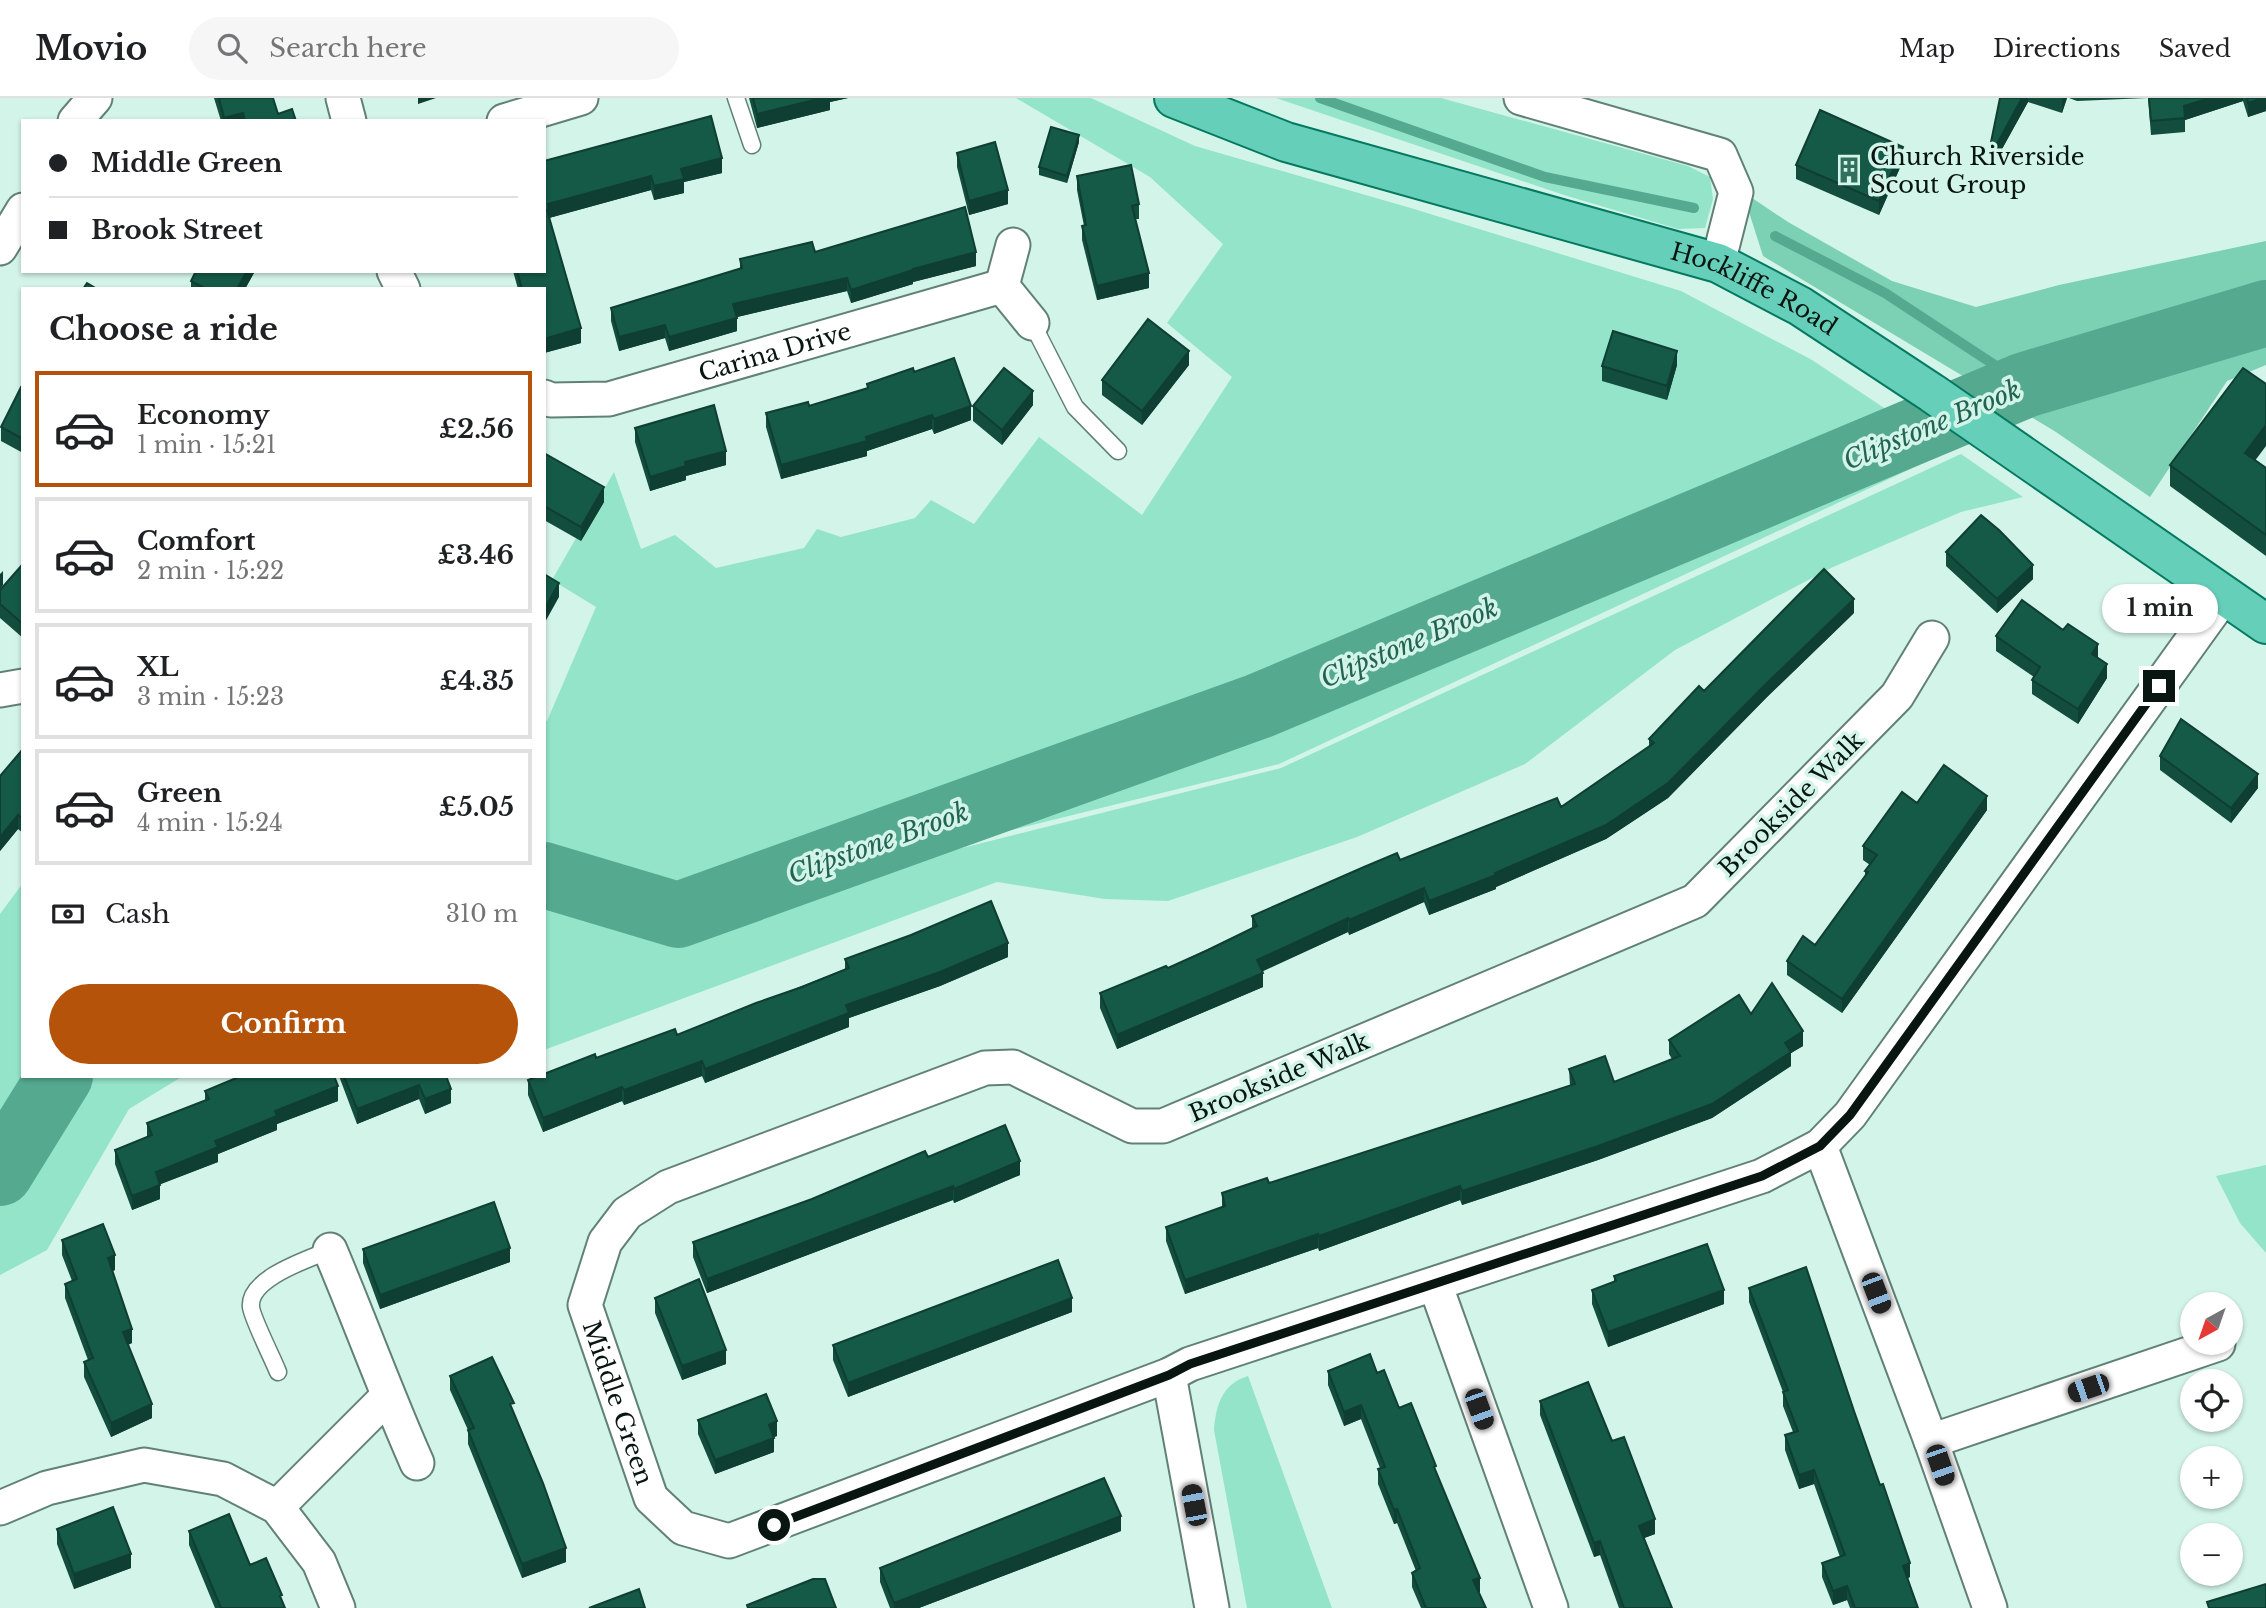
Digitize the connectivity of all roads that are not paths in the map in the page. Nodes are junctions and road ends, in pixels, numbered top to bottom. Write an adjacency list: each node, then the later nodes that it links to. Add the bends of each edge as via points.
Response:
1 (343, 98): 6 (street)
2 (581, 98): 7 (street)
3 (736, 98): 8 (lane)
4 (1174, 98): 12 (main road, Hockliffe Road, via 1286,142)
5 (1521, 98): 12 (street, via 1720,155 1736,192)
6 (348, 119)
7 (511, 119)
8 (752, 145)
9 (21, 213): 11 (street)
10 (1013, 245): 13 (street)
11 (0, 248)
12 (1718, 263): 17 (main road, Hockliffe Road, via 1800,306)
13 (1002, 286): 14 (street); 15 (street, Carina Drive, via 609,399)
14 (1032, 323): 16 (lane, via 1075,407)
15 (546, 398)
16 (1118, 451)
17 (2224, 596): 18 (main road, Hockliffe Road); 22 (street, Middle Green, via 1850,1115)
18 (2266, 624)
19 (1932, 638): 25 (street, Brookside Walk, via 1897,696 1695,901 1163,1126 1132,1126 1013,1067 985,1068 668,1187 627,1213 605,1242)
20 (21, 685): 21 (street)
21 (0, 690)
22 (1820, 1146): 24 (street, Middle Green, via 1762,1176); 30 (street)
23 (330, 1250): 27 (lane, via 265,1280 255,1292 251,1306); 29 (street)
24 (1435, 1284): 28 (street, Middle Green, via 1190,1364); 36 (street)
25 (585, 1305): 28 (street, Middle Green, via 651,1498 683,1528 729,1541)
26 (2185, 1355): 30 (street)
27 (278, 1372)
28 (1169, 1375): 35 (street)
29 (388, 1396): 31 (street); 32 (street)
30 (1931, 1441): 37 (street)
31 (417, 1463)
32 (276, 1507): 33 (street, via 223,1479 144,1465 47,1488); 34 (street, via 319,1562)
33 (0, 1508)
34 (338, 1608)
35 (1212, 1608)
36 (1551, 1608)
37 (1990, 1608)

